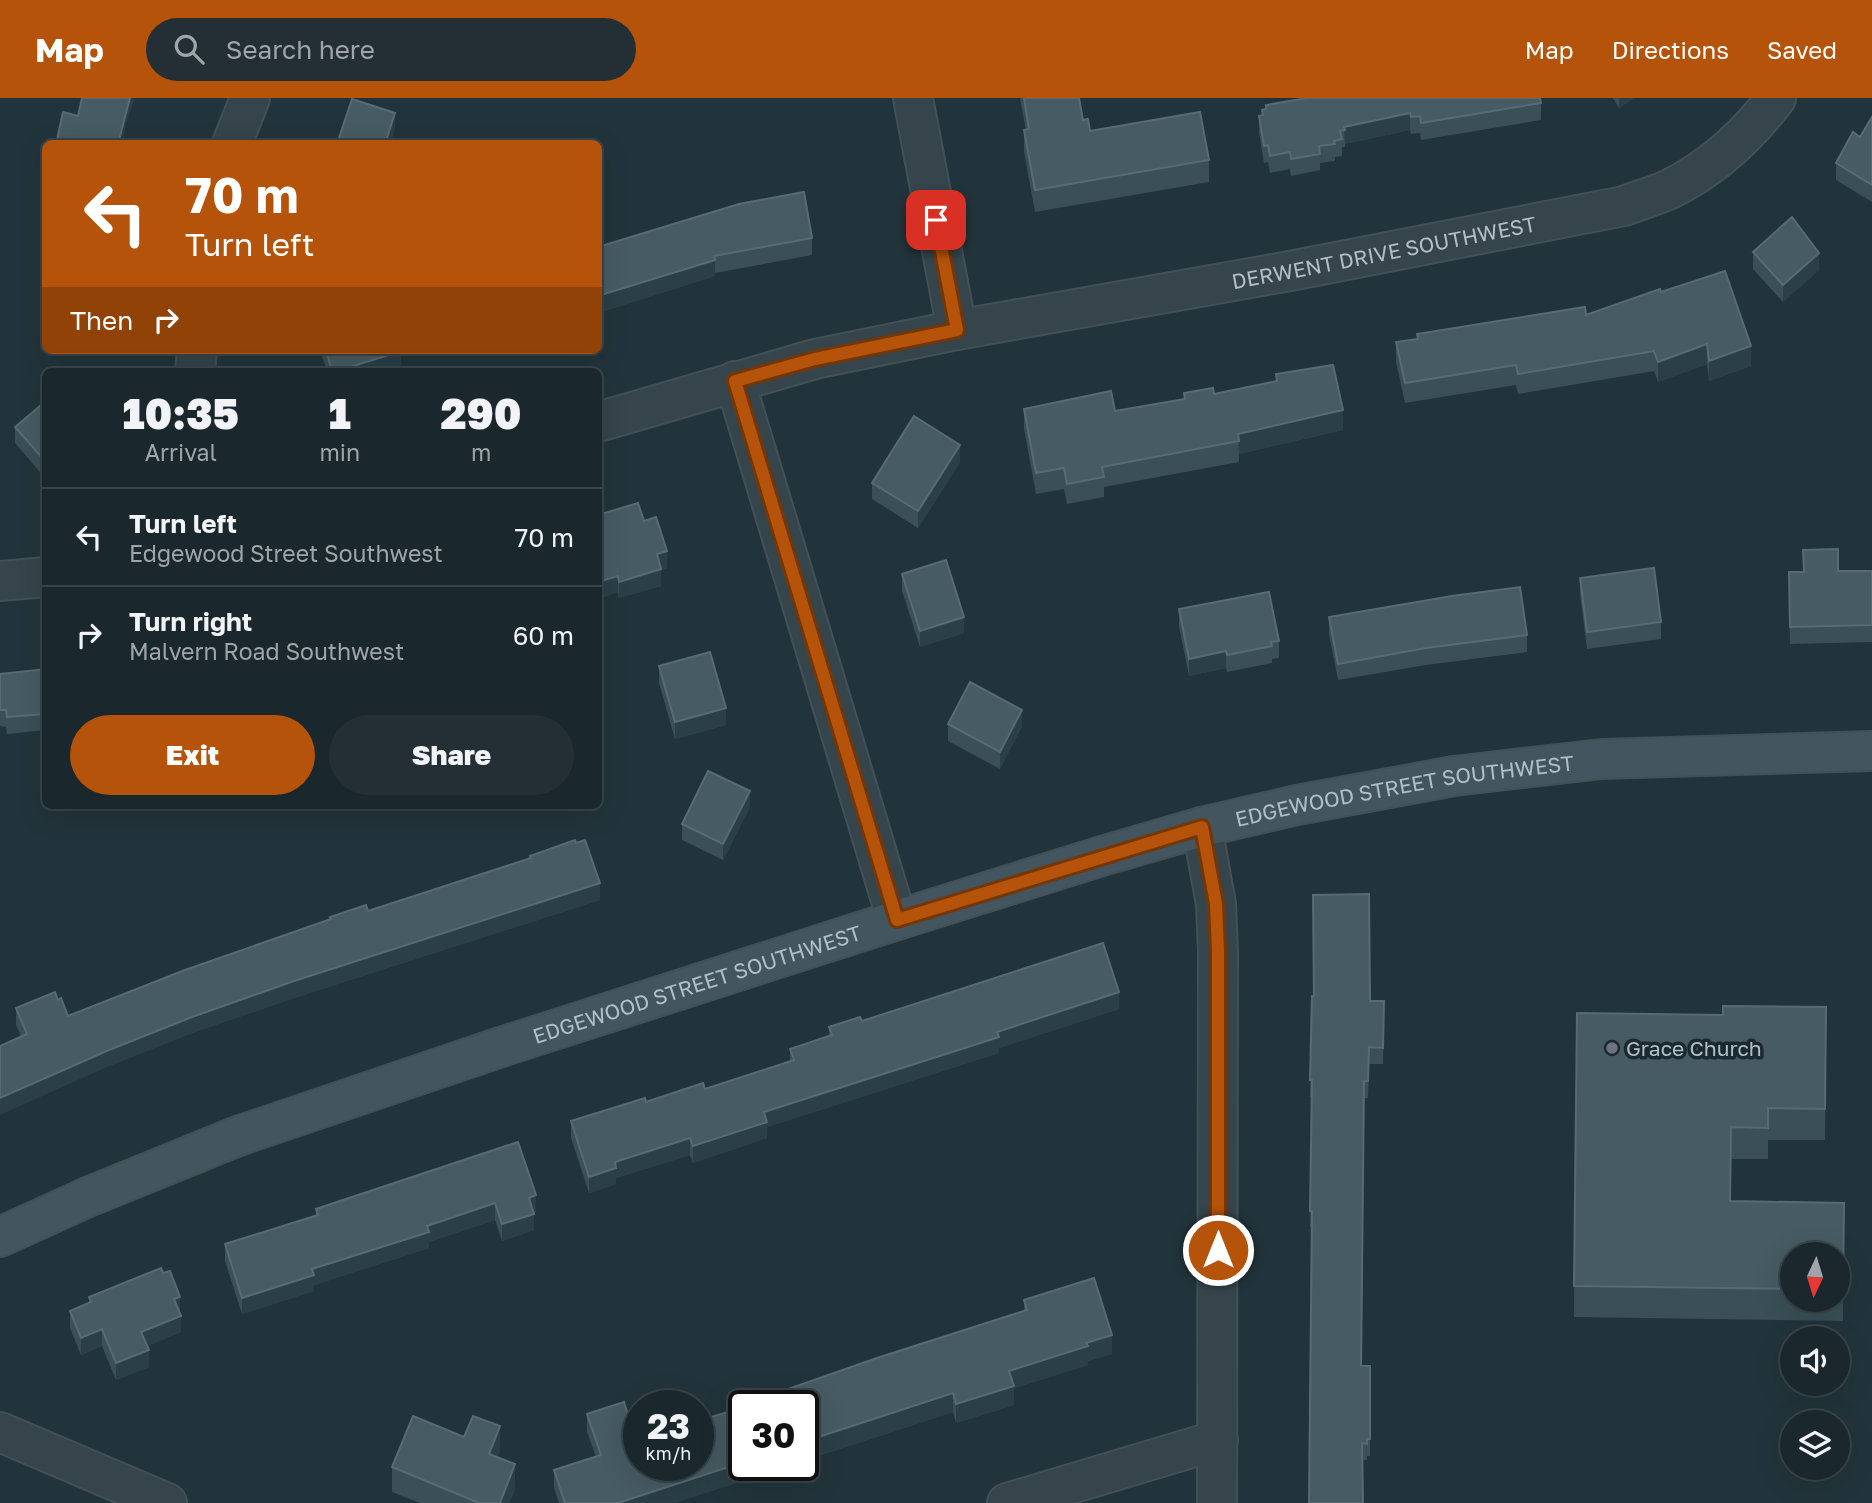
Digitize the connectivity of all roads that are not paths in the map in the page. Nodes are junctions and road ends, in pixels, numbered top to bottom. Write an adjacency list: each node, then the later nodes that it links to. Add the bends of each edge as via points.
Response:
1 (250, 98): 4 (street)
2 (913, 98): 5 (street)
3 (1776, 98): 5 (street, DERWENT DRIVE SOUTHWEST, via 1750,130 1713,163 1670,189 1624,206)
4 (234, 140)
5 (957, 330): 6 (street, DERWENT DRIVE SOUTHWEST, via 815,359)
6 (735, 381): 7 (street, DERWENT DRIVE SOUTHWEST); 12 (street)
7 (602, 421)
8 (42, 577): 9 (street)
9 (0, 580)
10 (1872, 751): 11 (street, EDGEWOOD STREET SOUTHWEST, via 1602,759 1454,776)
11 (1202, 827): 12 (street, EDGEWOOD STREET SOUTHWEST); 15 (street, via 1216,904 1218,951)
12 (897, 920): 13 (street, EDGEWOOD STREET SOUTHWEST, via 237,1136)
13 (0, 1237)
14 (0, 1432): 16 (street)
15 (1218, 1440): 17 (street); 18 (street)
16 (167, 1503)
17 (1007, 1503)
18 (1217, 1503)

